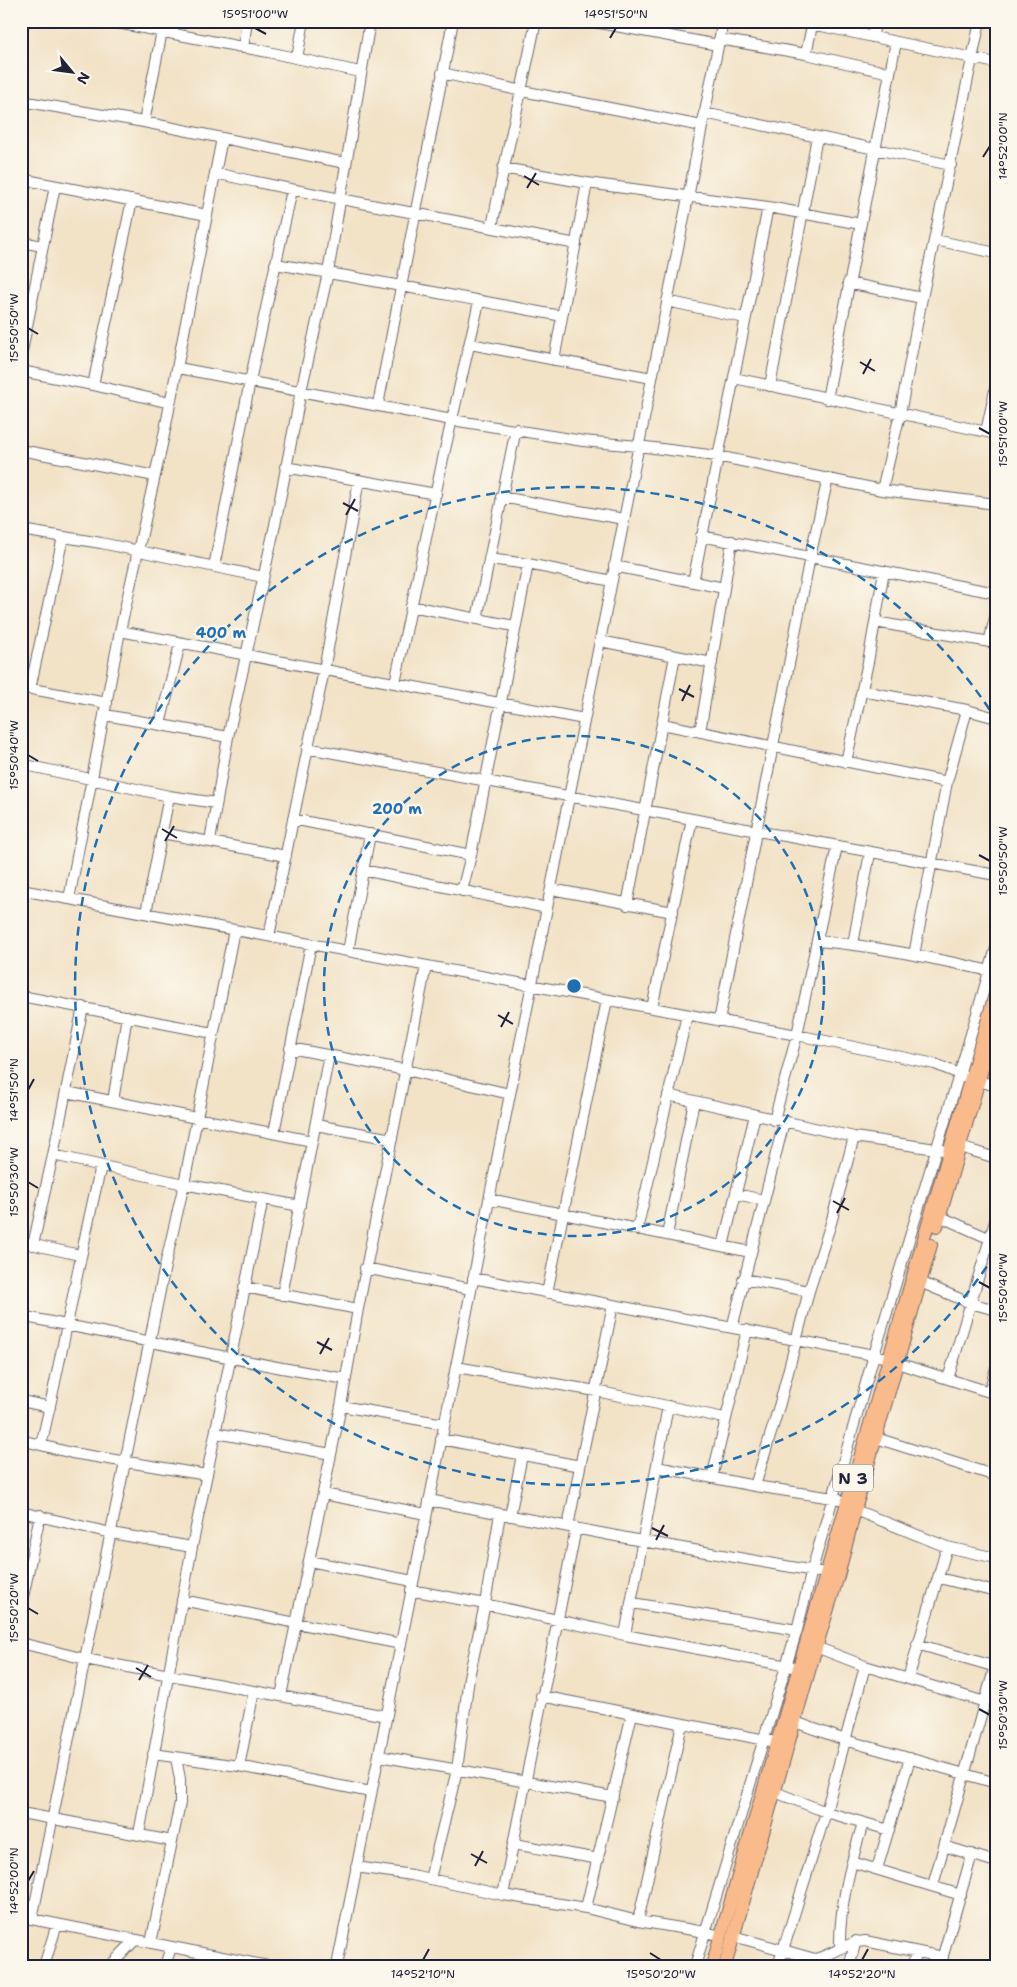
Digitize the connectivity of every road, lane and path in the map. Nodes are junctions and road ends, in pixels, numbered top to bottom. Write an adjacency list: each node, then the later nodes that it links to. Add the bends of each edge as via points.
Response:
1 (24, 21): 16 (street)
2 (107, 21): 15 (street)
3 (164, 21): 15 (street)
4 (247, 21): 20 (street)
5 (304, 21): 22 (street)
6 (453, 21): 26 (street)
7 (536, 21): 28 (street)
8 (589, 21): 14 (street)
9 (723, 21): 18 (street)
10 (876, 21): 17 (street)
11 (980, 21): 23 (street)
12 (366, 22): 25 (street)
13 (812, 23): 17 (street); 21 (street)
14 (630, 25): 18 (street)
15 (162, 33): 20 (street); 31 (street)
16 (21, 36)
17 (872, 37): 19 (street)
18 (719, 42): 21 (street); 30 (street)
19 (896, 42): 23 (street); 27 (street)
20 (243, 48): 22 (street)
21 (806, 54): 27 (street)
22 (297, 58): 25 (street)
23 (971, 58): 24 (street); 37 (street)
24 (996, 63)
25 (360, 72): 36 (street)
26 (442, 73): 28 (street); 49 (street)
27 (890, 73): 35 (street)
28 (522, 91): 32 (street); 38 (street)
29 (21, 101): 31 (street)
30 (704, 113): 32 (street); 33 (street)
31 (144, 122): 34 (street)
32 (702, 126): 44 (street)
33 (817, 137): 35 (street); 48 (street)
34 (222, 138): 36 (street); 39 (street)
35 (876, 150): 37 (street); 51 (street)
36 (345, 162): 46 (street)
37 (951, 165): 53 (street)
38 (503, 168): 41 (street); 52 (street)
39 (216, 173): 43 (street); 50 (street)
40 (21, 179): 42 (street)
41 (587, 183): 44 (street); 55 (street)
42 (55, 186): 45 (street); 56 (street)
43 (292, 190): 46 (street); 58 (street)
44 (688, 196): 47 (street); 64 (street)
45 (132, 200): 50 (street); 75 (street)
46 (340, 200): 49 (street); 59 (street)
47 (768, 207): 48 (street); 66 (street)
48 (804, 213): 51 (street); 76 (street)
49 (415, 214): 52 (street); 61 (street)
50 (207, 215): 70 (street)
51 (861, 224): 60 (street)
52 (492, 227): 55 (street)
53 (935, 240): 57 (street); 62 (street)
54 (21, 242): 56 (street)
55 (576, 244): 65 (street)
56 (43, 246): 68 (street)
57 (996, 254)
58 (275, 264): 59 (street); 74 (street)
59 (328, 273): 61 (street); 78 (street)
60 (848, 283): 62 (street); 79 (street)
61 (401, 285): 63 (street); 81 (street)
62 (922, 298): 82 (street)
63 (479, 302): 65 (street); 67 (street)
64 (667, 302): 66 (street); 72 (street)
65 (562, 316): 69 (street)
66 (745, 318): 73 (street)
67 (470, 344): 69 (street); 83 (street)
68 (21, 356)
69 (554, 360): 72 (street)
70 (178, 368): 74 (street); 80 (street)
71 (21, 371): 75 (street)
72 (652, 378): 86 (street)
73 (734, 378): 76 (street); 88 (street)
74 (250, 381): 78 (street); 107 (street)
75 (93, 384): 80 (street)
76 (770, 386): 79 (street)
77 (996, 386): 85 (street)
78 (300, 391): 81 (street); 89 (street)
79 (827, 399): 82 (street)
80 (170, 403): 90 (street)
81 (378, 405): 83 (street)
82 (900, 414): 85 (street); 93 (street)
83 (452, 420): 84 (street); 94 (street)
84 (516, 429): 86 (street, via 583,441); 95 (street)
85 (991, 433)
86 (638, 446): 88 (street); 97 (street)
87 (21, 450): 90 (street)
88 (717, 456): 91 (street); 99 (street)
89 (285, 467): 92 (street); 109 (street)
90 (155, 476): 102 (street)
91 (828, 478): 93 (street); 103 (street)
92 (359, 480): 94 (street); 126 (street)
93 (882, 490): 96 (street)
94 (436, 494): 114 (street)
95 (501, 497): 97 (street); 104 (street)
96 (996, 504)
97 (624, 520): 106 (street)
98 (21, 530): 100 (street)
99 (701, 536): 101 (street); 111 (street)
100 (63, 537): 102 (street); 128 (street)
101 (732, 541): 103 (street); 112 (street)
102 (138, 552): 107 (street); 119 (street)
103 (810, 557): 108 (street); 140 (street)
104 (490, 559): 105 (street); 116 (street)
105 (528, 564): 110 (street); 118 (street)
106 (614, 566): 110 (street); 111 (street)
107 (214, 568): 109 (street)
108 (884, 571): 113 (street); 117 (street)
109 (263, 577): 123 (street)
110 (612, 581): 120 (street)
111 (693, 582): 112 (street)
112 (724, 588): 125 (street)
113 (996, 593)
114 (412, 606): 116 (street); 127 (street)
115 (996, 614): 121 (street)
116 (477, 620): 118 (street)
117 (875, 622): 121 (street); 129 (street)
118 (514, 626): 131 (street)
119 (120, 631): 122 (street); 130 (street)
120 (600, 641): 124 (street); 135 (street)
121 (992, 642)
122 (180, 644): 123 (street); 136 (street)
123 (246, 656): 126 (street); 139 (street)
124 (676, 656): 125 (street); 137 (street)
125 (712, 663): 138 (street)
126 (324, 670): 127 (street); 141 (street)
127 (395, 683): 131 (street)
128 (26, 688): 130 (street)
129 (862, 691): 132 (street); 142 (street)
130 (107, 703): 133 (street)
131 (499, 704): 135 (street); 145 (street)
132 (967, 710): 134 (street); 146 (street)
133 (105, 715): 136 (street); 144 (street)
134 (996, 718)
135 (584, 719): 148 (street)
136 (160, 724): 139 (street)
137 (662, 724): 138 (street); 150 (street)
138 (700, 732): 140 (street)
139 (228, 737): 149 (street)
140 (774, 746): 142 (street); 153 (street)
141 (307, 748): 145 (street); 151 (street)
142 (846, 762): 146 (street)
143 (21, 764): 144 (street)
144 (93, 780): 147 (street); 167 (street)
145 (485, 780): 148 (street); 159 (street)
146 (946, 782): 161 (street)
147 (169, 796): 149 (street); 154 (street)
148 (569, 796): 150 (street); 164 (street)
149 (216, 803): 156 (street)
150 (647, 810): 152 (street); 168 (street)
151 (293, 819): 155 (street); 160 (street)
152 (692, 819): 153 (street); 170 (street)
153 (756, 832): 157 (street); 190 (street)
154 (162, 833): 156 (street); 171 (street)
155 (370, 834): 159 (street); 162 (street)
156 (210, 840): 160 (street)
157 (837, 846): 158 (street); 174 (street)
158 (870, 853): 161 (street); 176 (street)
159 (471, 855): 166 (street)
160 (286, 856): 173 (street)
161 (932, 864): 163 (street); 179 (street)
162 (363, 870): 166 (street); 178 (street)
163 (996, 875)
164 (550, 889): 168 (street); 169 (street)
165 (21, 890): 167 (street)
166 (462, 891): 169 (street)
167 (69, 898): 171 (street)
168 (627, 905): 170 (street)
169 (547, 908): 182 (street)
170 (673, 912): 187 (street)
171 (146, 913): 172 (street)
172 (234, 930): 173 (street); 192 (street)
173 (270, 936): 175 (street)
174 (818, 941): 176 (street); 193 (street)
175 (311, 944): 178 (street); 194 (street)
176 (853, 944): 179 (street)
177 (996, 948): 181 (street)
178 (348, 951): 180 (street)
179 (914, 955): 181 (street)
180 (426, 966): 182 (street); 196 (street)
181 (990, 971): 197 (street)
182 (531, 986): 185 (street); 200 (street)
183 (996, 991): 197 (main road, N 3)
184 (21, 996): 186 (street)
185 (607, 1000): 187 (street); 222 (street)
186 (83, 1007): 189 (street); 199 (street)
187 (652, 1008): 188 (street)
188 (687, 1015): 190 (street); 201 (street)
189 (127, 1016): 192 (street); 202 (street)
190 (719, 1021): 193 (street)
191 (996, 1023): 197 (main road, N 3)
192 (213, 1032): 205 (street)
193 (797, 1036): 197 (street, via 935,1064); 206 (street)
194 (290, 1048): 195 (street); 208 (street)
195 (329, 1054): 196 (street); 207 (street)
196 (406, 1070): 200 (street); 210 (street)
197 (969, 1078): 198 (street); 212 (main road, N 3); 212 (street)
198 (996, 1086)
199 (66, 1092): 202 (street); 213 (street)
200 (510, 1094): 219 (street)
201 (668, 1095): 203 (street); 225 (street)
202 (113, 1101): 205 (street)
203 (694, 1101): 204 (street); 226 (street)
204 (755, 1115): 206 (street); 217 (street)
205 (195, 1117): 208 (street); 216 (street)
206 (779, 1121): 209 (street); 220 (street)
207 (316, 1125): 210 (street); 211 (street)
208 (274, 1133): 211 (street)
209 (854, 1137): 212 (street); 238 (street)
210 (392, 1139): 233 (street)
211 (312, 1141): 221 (street)
212 (949, 1149): 214 (street); 223 (main road, N 3); 251 (street); 253 (main road, N 3)
213 (54, 1155): 215 (street); 229 (street)
214 (996, 1158)
215 (101, 1166): 216 (street); 232 (street)
216 (184, 1184): 218 (street); 250 (street)
217 (736, 1194): 220 (street); 230 (street)
218 (263, 1199): 221 (street); 237 (street)
219 (489, 1199): 222 (street); 236 (street)
220 (764, 1200): 231 (street)
221 (300, 1206): 240 (street)
222 (564, 1214): 225 (street); 239 (street)
223 (939, 1216): 227 (street); 235 (main road, N 3)
224 (996, 1218): 227 (street)
225 (637, 1230): 226 (street)
226 (667, 1235): 230 (street)
227 (992, 1240): 241 (street)
228 (21, 1242): 229 (street)
229 (33, 1245): 232 (street)
230 (723, 1246): 231 (street)
231 (751, 1252): 234 (street)
232 (80, 1255): 246 (street)
233 (366, 1268): 236 (street); 243 (street)
234 (743, 1279): 238 (street); 247 (street)
235 (920, 1282): 241 (street); 253 (main road, N 3)
236 (472, 1283): 239 (street); 254 (street)
237 (244, 1288): 240 (street); 252 (street)
238 (809, 1292): 249 (street)
239 (547, 1293): 242 (street)
240 (282, 1295): 243 (street)
241 (970, 1303): 244 (street); 257 (street)
242 (613, 1305): 247 (street); 258 (street)
243 (358, 1308): 256 (street)
244 (996, 1310)
245 (21, 1316): 246 (street)
246 (67, 1325): 250 (street); 263 (street)
247 (732, 1328): 248 (street)
248 (747, 1330): 249 (street); 264 (street)
249 (796, 1340): 251 (street); 279 (street)
250 (150, 1341): 252 (street); 273 (street)
251 (874, 1355): 253 (street); 281 (street)
252 (231, 1358): 256 (street); 266 (street)
253 (893, 1361): 257 (street); 267 (main road, N 3); 283 (main road, N 3)
254 (456, 1367): 258 (street); 265 (street)
255 (996, 1368): 259 (street)
256 (346, 1379): 261 (street)
257 (948, 1379): 259 (street)
258 (596, 1391): 262 (street); 274 (street)
259 (992, 1393)
260 (21, 1401): 263 (street)
261 (341, 1406): 265 (street); 271 (street)
262 (668, 1406): 264 (street); 275 (street)
263 (50, 1407): 270 (street)
264 (724, 1418): 278 (street)
265 (444, 1424): 269 (street)
266 (216, 1433): 271 (street); 276 (street)
267 (876, 1438): 277 (street); 283 (main road, N 3)
268 (21, 1440): 270 (street)
269 (441, 1440): 272 (street); 282 (street)
270 (41, 1445): 273 (street)
271 (331, 1454): 280 (street)
272 (522, 1455): 274 (street); 287 (street)
273 (126, 1462): 276 (street); 289 (street)
274 (580, 1466): 288 (street)
275 (657, 1467): 278 (street); 290 (street)
276 (207, 1475): 292 (street)
277 (996, 1476)
278 (712, 1478): 279 (street)
279 (755, 1486): 281 (street)
280 (322, 1494): 285 (street); 294 (street)
281 (834, 1498): 283 (street); 296 (street)
282 (429, 1500): 285 (street); 287 (street)
283 (851, 1506): 291 (street); 297 (main road, N 3); 312 (main road, N 3, via 838,1576)
284 (21, 1512): 286 (street)
285 (426, 1514): 299 (street)
286 (40, 1515): 289 (street); 295 (street)
287 (505, 1515): 288 (street); 303 (street)
288 (572, 1527): 290 (street); 305 (street)
289 (111, 1532): 292 (street); 313 (street)
290 (642, 1541): 296 (street); 302 (street)
291 (947, 1546): 293 (street); 298 (street)
292 (192, 1547): 301 (street)
293 (996, 1558)
294 (309, 1561): 299 (street); 306 (street)
295 (25, 1567): 304 (street)
296 (812, 1570): 297 (street); 307 (street)
297 (826, 1573): 316 (main road, N 3)
298 (939, 1578): 300 (street); 311 (street)
299 (412, 1586): 303 (street); 310 (street)
300 (996, 1592)
301 (182, 1600): 306 (street); 317 (street)
302 (632, 1602): 307 (street); 308 (street)
303 (485, 1604): 305 (street); 334 (street, via 469,1677)
304 (21, 1607)
305 (557, 1619): 308 (street); 321 (street)
306 (297, 1622): 310 (street); 320 (street)
307 (798, 1630): 316 (street)
308 (625, 1635): 316 (street)
309 (21, 1643): 313 (street)
310 (401, 1644): 324 (street)
311 (918, 1644): 315 (street); 318 (street)
312 (816, 1648): 314 (street); 325 (main road, N 3)
313 (85, 1659): 317 (street); 343 (street)
314 (865, 1666): 318 (street); 327 (street)
315 (996, 1666): 322 (street)
316 (792, 1667): 328 (main road, N 3)
317 (167, 1674): 319 (street); 329 (street)
318 (908, 1679): 322 (street)
319 (254, 1691): 320 (street); 333 (street)
320 (281, 1696): 324 (street)
321 (541, 1696): 323 (street); 336 (street)
322 (985, 1702): 335 (street)
323 (632, 1714): 326 (street); 340 (street)
324 (386, 1716): 330 (street)
325 (795, 1722): 327 (street); 339 (main road, N 3)
326 (682, 1724): 328 (street); 362 (street)
327 (845, 1740): 332 (street); 341 (street)
328 (771, 1741): 364 (street); 365 (main road, N 3)
329 (153, 1754): 331 (street); 346 (street)
330 (378, 1756): 334 (street); 338 (street)
331 (176, 1758): 333 (street); 347 (street, via 181,1798)
332 (910, 1758): 335 (street); 345 (street)
333 (239, 1766): 338 (street)
334 (457, 1770): 336 (street); 356 (street)
335 (965, 1774): 337 (street); 349 (street)
336 (525, 1782): 340 (street); 348 (street)
337 (996, 1783)
338 (371, 1792): 354 (street)
339 (775, 1792): 341 (street); 365 (main road, N 3)
340 (613, 1797): 351 (street)
341 (826, 1812): 344 (street); 371 (street)
342 (21, 1813): 343 (street)
343 (52, 1818): 346 (street); 361 (street)
344 (863, 1823): 345 (street); 352 (street)
345 (889, 1830): 355 (street)
346 (139, 1834): 347 (street)
347 (172, 1841): 368 (street)
348 (514, 1844): 351 (street); 358 (street)
349 (944, 1846): 350 (street); 357 (street)
350 (972, 1854): 353 (street); 359 (street)
351 (599, 1859): 360 (street)
352 (852, 1862): 355 (street); 370 (street)
353 (996, 1862)
354 (356, 1867): 356 (street); 379 (street)
355 (877, 1869): 357 (street)
356 (430, 1879): 358 (street)
357 (933, 1885): 359 (street)
358 (504, 1895): 360 (street)
359 (961, 1895): 373 (street)
360 (586, 1908): 362 (street)
361 (26, 1918): 363 (street)
362 (638, 1921): 364 (street)
363 (57, 1924): 366 (street); 375 (street)
364 (705, 1932): 365 (street); 380 (street)
365 (727, 1936): 371 (street); 381 (main road, N 3); 382 (main road, N 3)
366 (135, 1940): 368 (street); 376 (street)
367 (856, 1941): 370 (street); 372 (street); 384 (street)
368 (151, 1943): 369 (street)
369 (171, 1947): 374 (street); 377 (street)
370 (840, 1948): 371 (street, via 815,1959)
371 (782, 1950): 383 (street)
372 (917, 1952): 373 (street); 385 (street)
373 (942, 1961)
374 (227, 1962): 378 (street)
375 (44, 1966)
376 (110, 1966)
377 (166, 1966)
378 (268, 1966)
379 (337, 1966)
380 (695, 1966)
381 (712, 1966)
382 (725, 1966)
383 (778, 1966)
384 (849, 1966)
385 (912, 1966)

